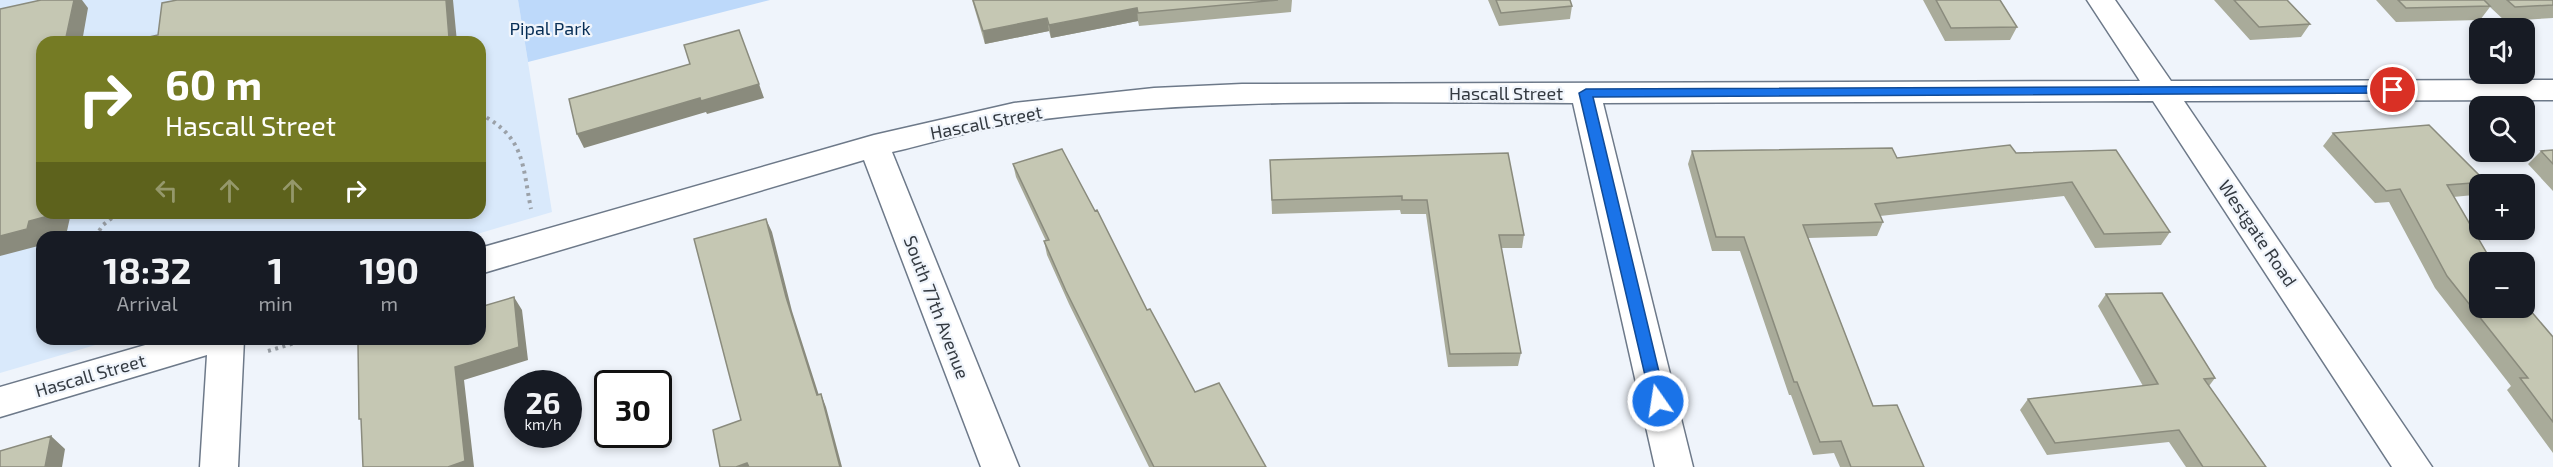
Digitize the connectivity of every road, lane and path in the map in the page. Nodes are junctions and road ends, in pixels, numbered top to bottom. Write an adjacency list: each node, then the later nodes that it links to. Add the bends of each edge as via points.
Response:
1 (2101, 0): 3 (street, Westgate Road)
2 (2553, 90): 3 (street, Hascall Street)
3 (2164, 91): 4 (street, Hascall Street); 17 (street, Westgate Road)
4 (1586, 93): 5 (street, Hascall Street, via 1154,98 1014,113); 16 (street)
5 (874, 146): 8 (street, Hascall Street); 15 (street, South 77th Avenue)
6 (110, 219): 7 (path)
7 (99, 231)
8 (486, 259)
9 (194, 345): 13 (street, Hascall Street)
10 (226, 345): 14 (street)
11 (289, 345): 12 (path)
12 (276, 349)
13 (0, 402)
14 (219, 467)
15 (1000, 467)
16 (1674, 467)
17 (2413, 467)

